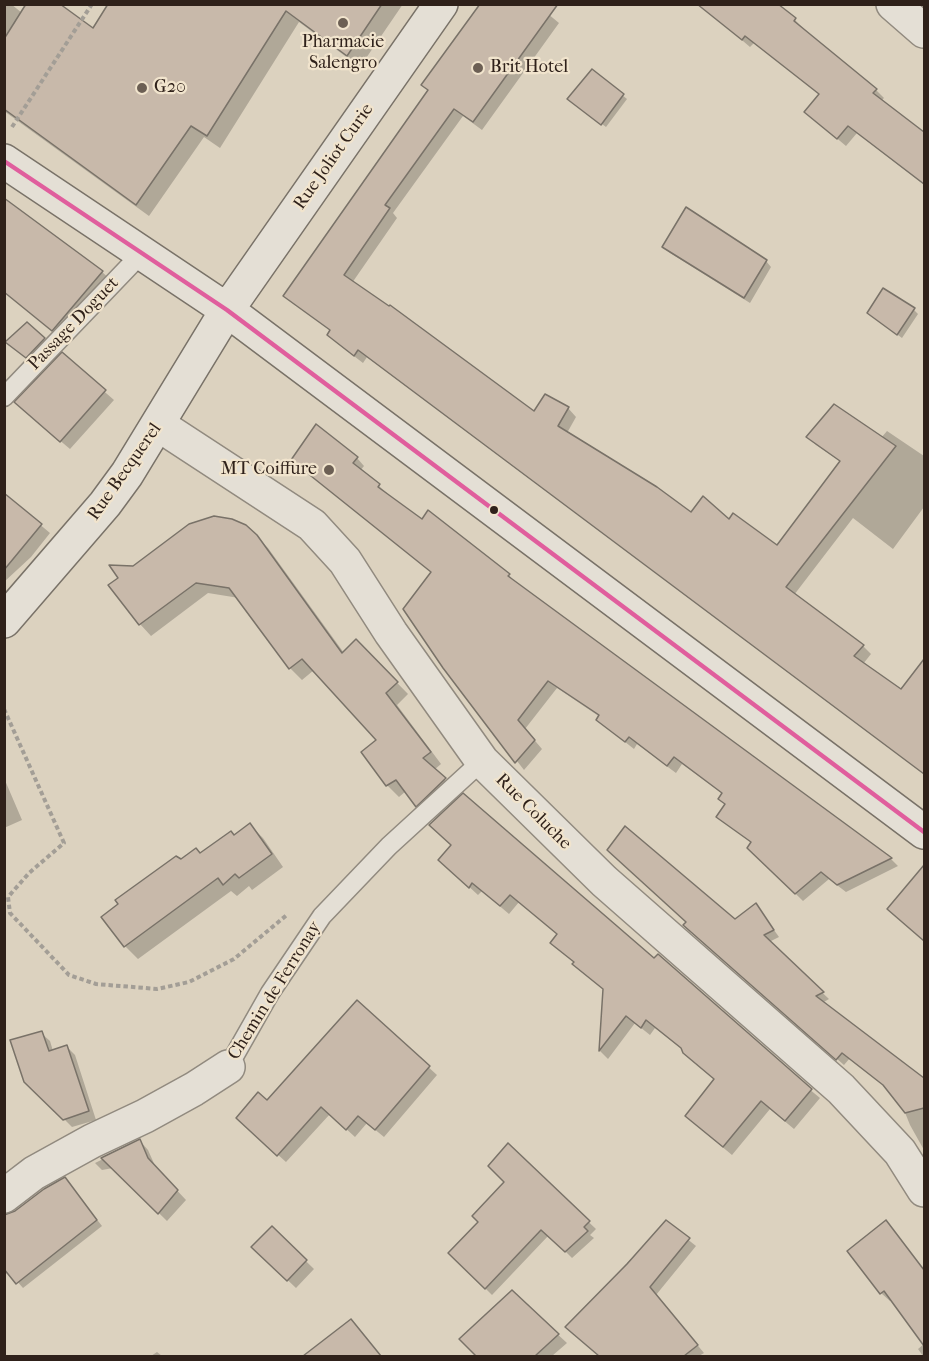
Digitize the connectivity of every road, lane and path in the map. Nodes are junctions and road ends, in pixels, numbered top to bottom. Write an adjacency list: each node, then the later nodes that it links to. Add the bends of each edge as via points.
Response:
1 (92, 4): 5 (path)
2 (441, 4): 8 (main road, Rue Joliot Curie)
3 (893, 4): 4 (main road)
4 (924, 31)
5 (11, 128)
6 (4, 161): 7 (main road)
7 (143, 252): 8 (main road); 9 (lane, Passage Doguet)
8 (227, 310): 10 (main road, Rue Becquerel); 14 (main road)
9 (4, 397)
10 (159, 425): 11 (main road, Rue Becquerel, via 105,504); 13 (main road, Rue Coluche, via 312,525 345,561)
11 (4, 621)
12 (4, 709): 15 (path, via 64,843 28,873 8,897 10,914 69,975 96,984 157,989 189,982 234,959)
13 (482, 761): 16 (lane, Chemin de Ferronay, via 388,846 322,916 270,993); 17 (main road, Rue Coluche, via 604,881 841,1089 900,1152)
14 (924, 832)
15 (292, 910)
16 (228, 1067): 18 (main road, Chemin de Ferronay, via 145,1116 34,1173)
17 (924, 1190)
18 (4, 1196)

